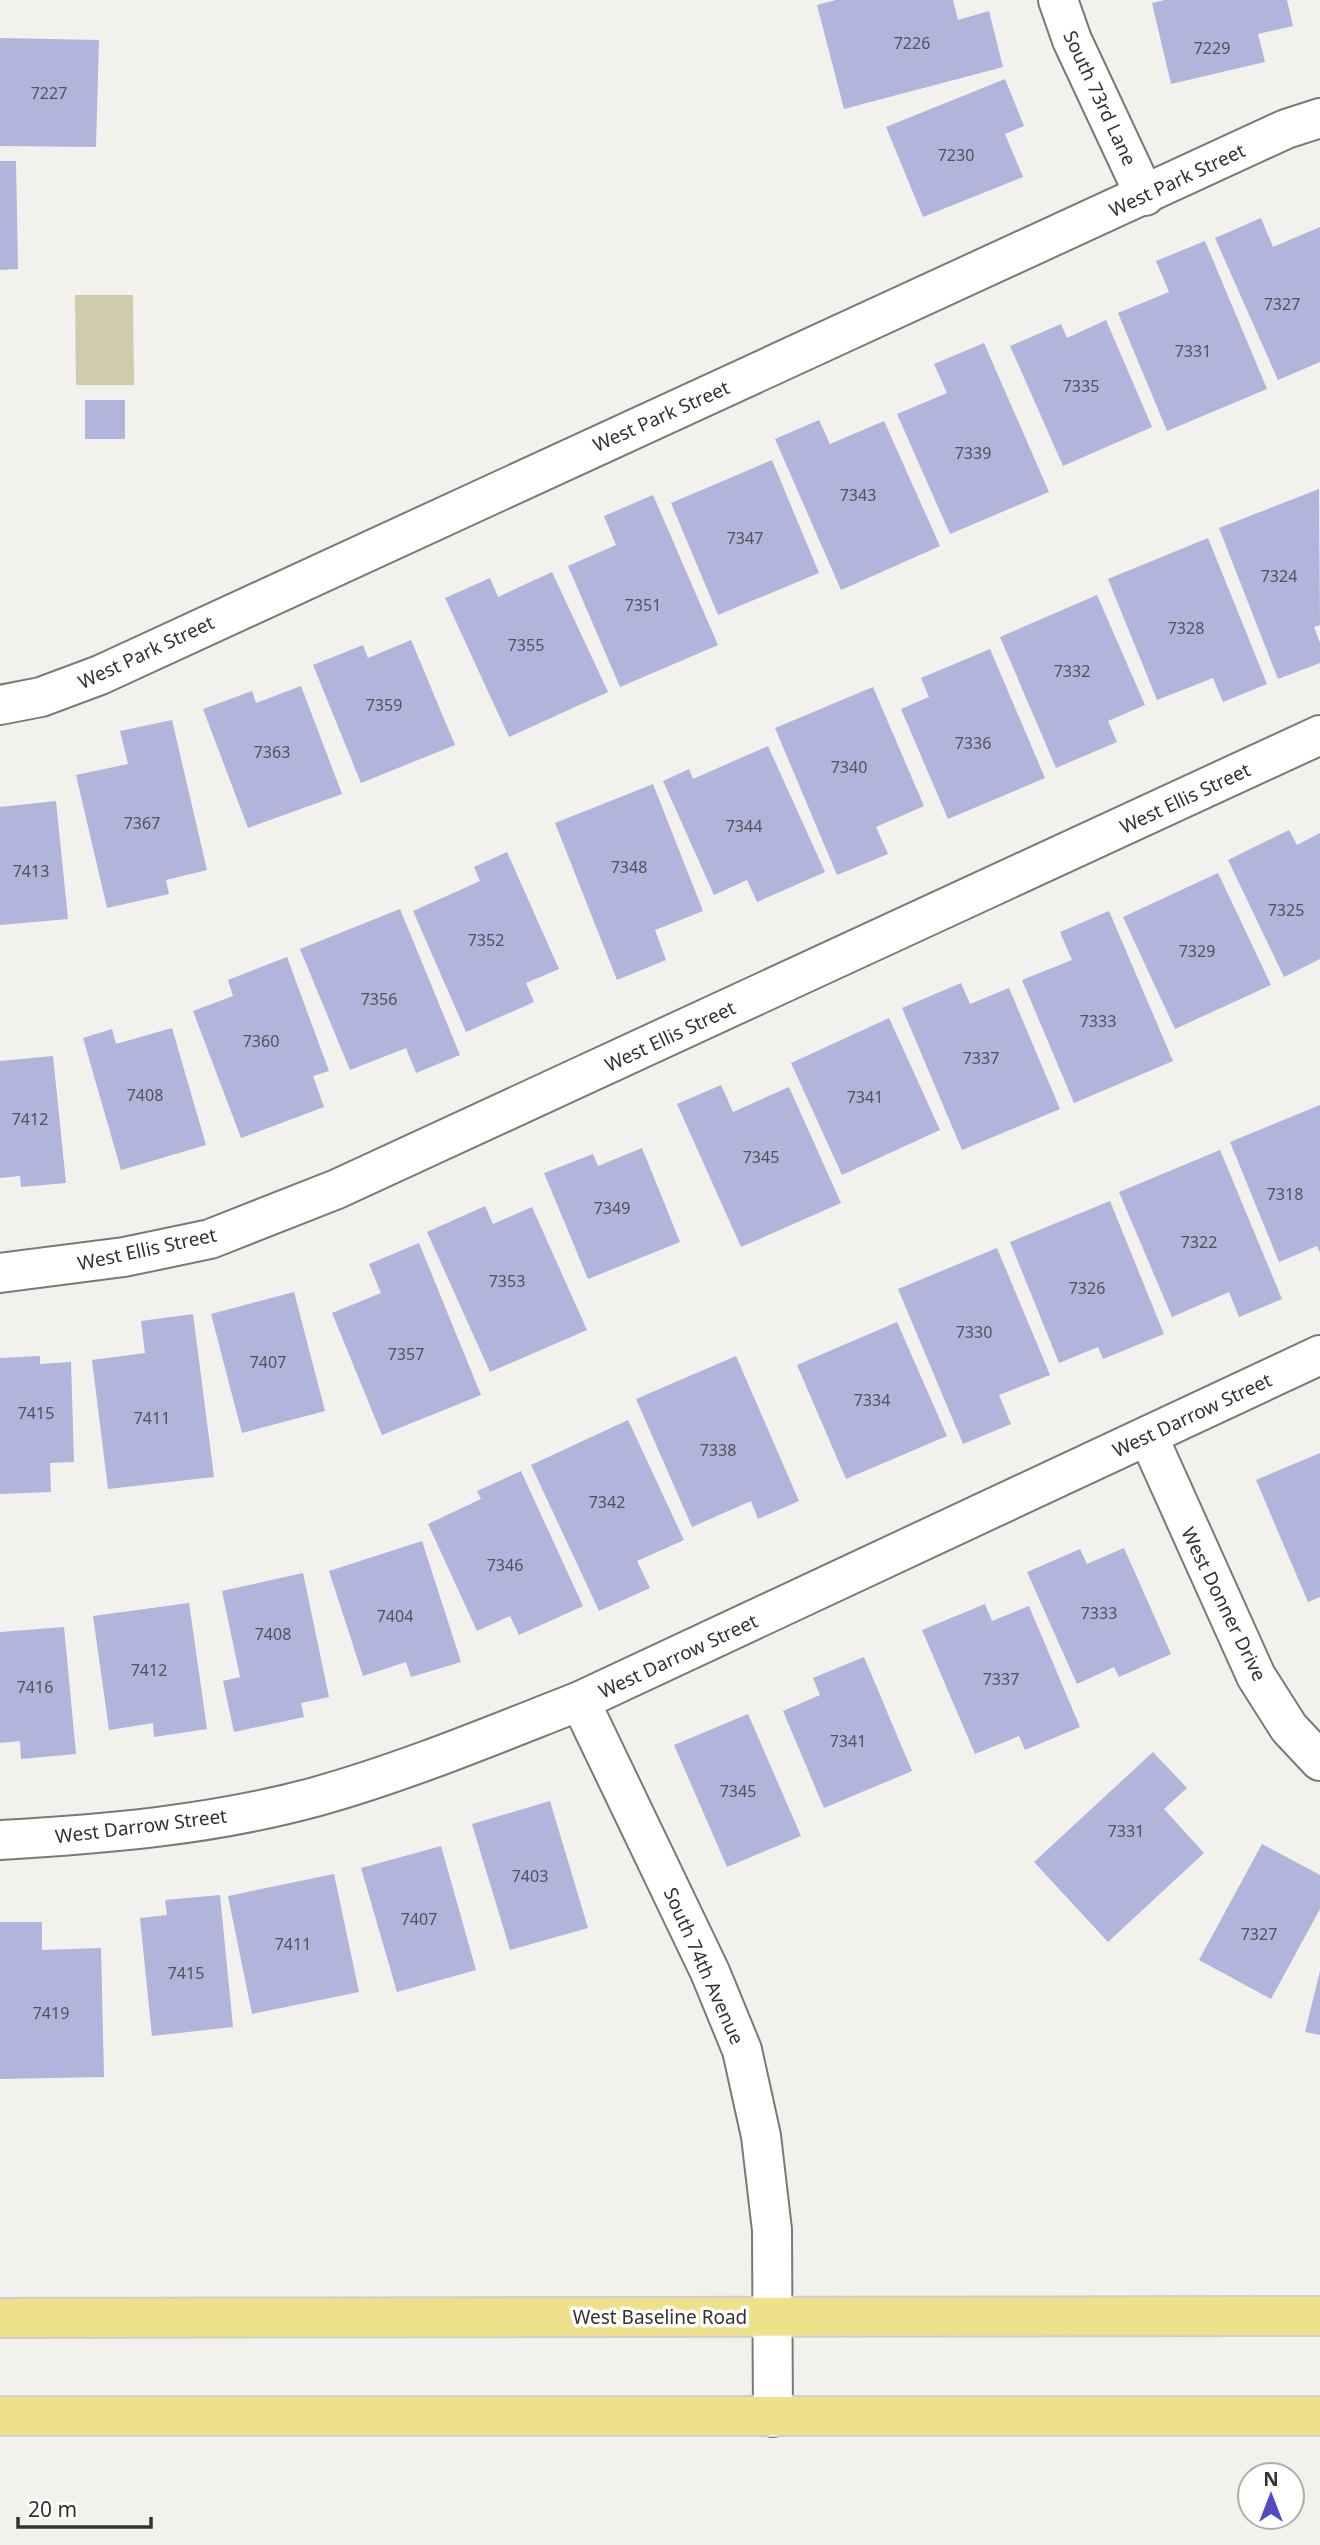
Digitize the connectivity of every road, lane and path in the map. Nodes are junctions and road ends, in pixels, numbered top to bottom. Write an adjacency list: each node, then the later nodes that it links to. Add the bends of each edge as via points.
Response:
1 (1058, 0): 3 (street, South 73rd Lane)
2 (1320, 118): 3 (street, West Park Street, via 1286,129)
3 (1145, 196): 4 (street, West Park Street, via 100,676 41,697)
4 (0, 705)
5 (1320, 735): 6 (street, West Ellis Street, via 337,1189 211,1239 124,1257)
6 (0, 1273)
7 (1320, 1355): 8 (street, West Darrow Street)
8 (1148, 1436): 9 (street, West Darrow Street); 10 (street, West Donner Drive, via 1256,1676 1289,1728)
9 (579, 1701): 11 (street, West Darrow Street, via 455,1750 315,1797 201,1821 93,1835); 12 (street, South 74th Avenue, via 710,1972 742,2050 761,2136 772,2230)
10 (1320, 1761)
11 (0, 1840)
12 (772, 2316): 13 (main road, West Baseline Road); 14 (main road, West Baseline Road); 17 (street, South 74th Avenue)
13 (1320, 2316)
14 (0, 2318)
15 (0, 2416): 17 (main road)
16 (1320, 2416): 17 (main road)
17 (773, 2417)

